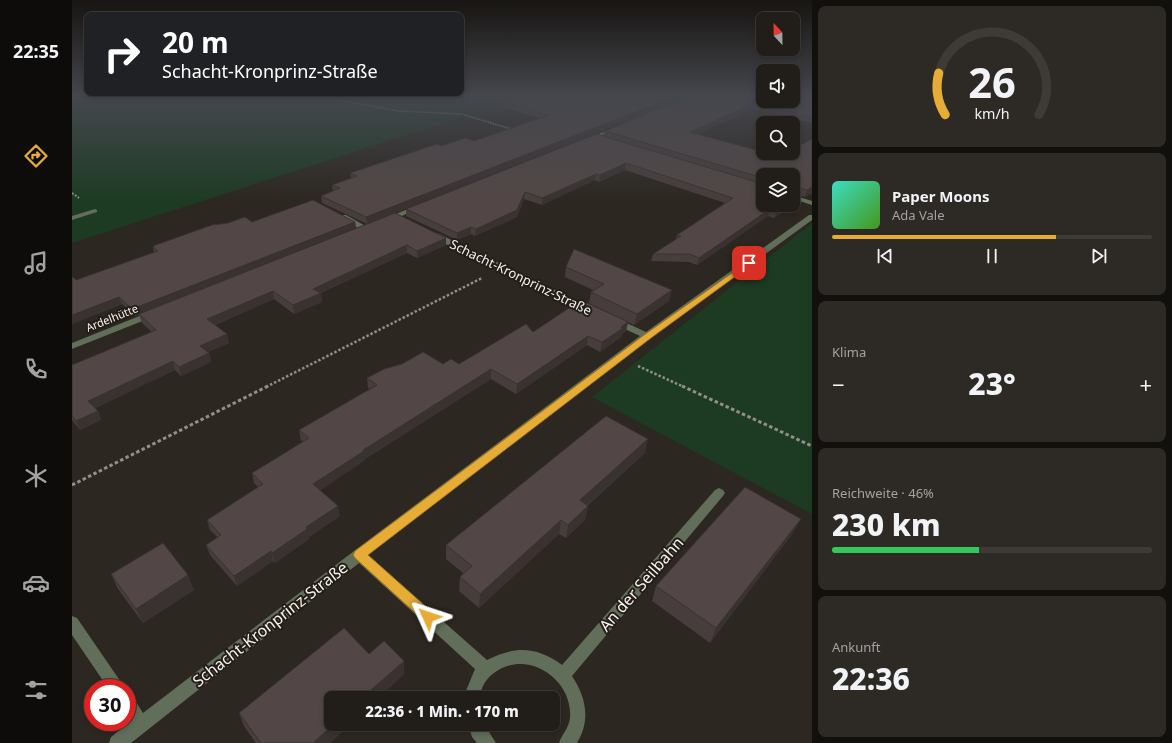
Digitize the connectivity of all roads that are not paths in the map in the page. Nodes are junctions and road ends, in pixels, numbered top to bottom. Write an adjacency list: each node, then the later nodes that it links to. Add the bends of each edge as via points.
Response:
1 (613, 131): 2 (street)
2 (581, 142)
3 (800, 199): 4 (street)
4 (812, 203)
5 (424, 205): 8 (street)
6 (95, 211): 10 (street)
7 (333, 212): 8 (street, via 367,227)
8 (395, 216): 11 (street)
9 (812, 217): 14 (street, Schacht-Kronprinz-Straße)
10 (72, 218)
11 (407, 222)
12 (427, 232): 14 (street, Schacht-Kronprinz-Straße)
13 (160, 310): 15 (street, Ardelhütte)
14 (648, 336): 17 (street, Schacht-Kronprinz-Straße)
15 (72, 346)
16 (719, 493): 20 (street, An der Seilbahn)
17 (360, 555): 19 (street); 24 (street, Schacht-Kronprinz-Straße)
18 (72, 623): 21 (street)
19 (486, 669): 20 (street, via 504,658 522,655 543,660); 22 (street)
20 (563, 675): 28 (street, via 574,691 578,711 573,737)
21 (111, 679)
22 (473, 691)
23 (136, 716): 24 (street)
24 (141, 724): 26 (street, Schacht-Kronprinz-Straße)
25 (478, 731): 27 (street)
26 (117, 743)
27 (488, 743)
28 (567, 743)

